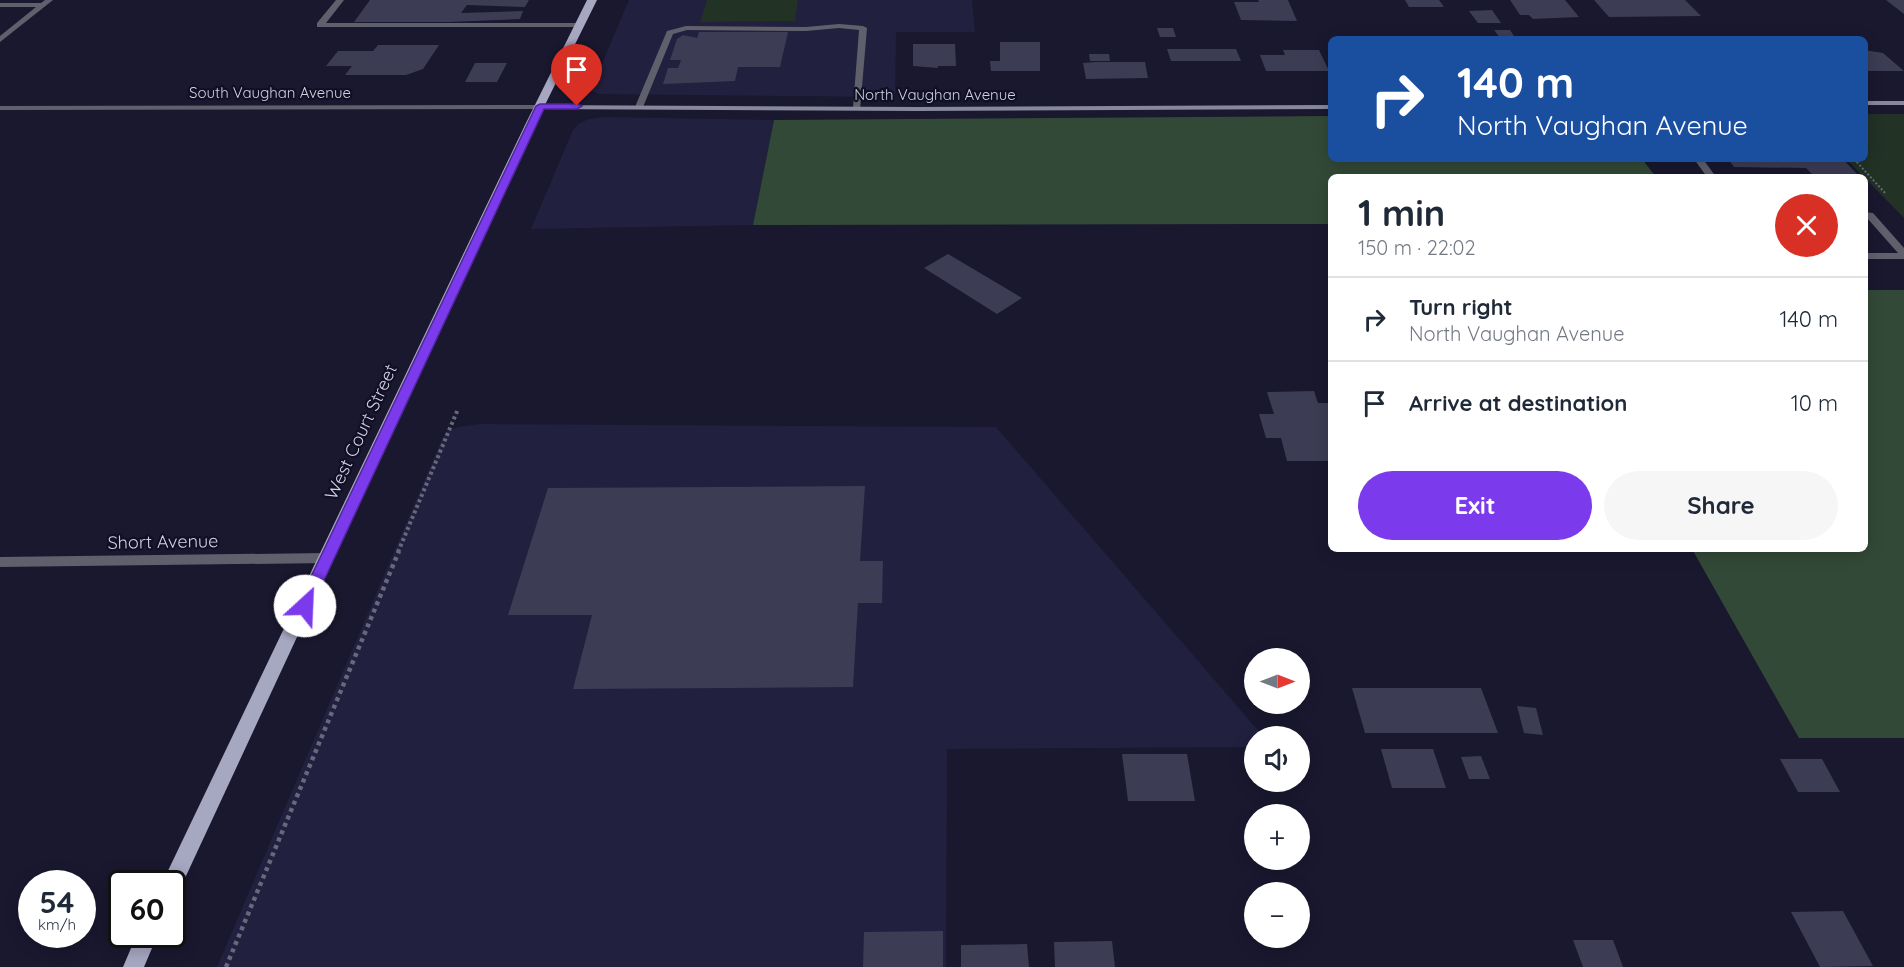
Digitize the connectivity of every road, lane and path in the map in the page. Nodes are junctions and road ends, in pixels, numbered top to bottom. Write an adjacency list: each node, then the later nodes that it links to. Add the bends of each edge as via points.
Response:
1 (340, 0): 5 (street, via 320,25)
2 (592, 0): 5 (main road, West Court Street)
3 (46, 2): 4 (street); 6 (street)
4 (0, 5)
5 (580, 25): 9 (main road, West Court Street)
6 (0, 40)
7 (1868, 103): 8 (street)
8 (1904, 103)
9 (540, 106): 10 (street, North Vaughan Avenue); 12 (street, South Vaughan Avenue); 24 (main road, West Court Street)
10 (639, 107): 13 (street, North Vaughan Avenue); 13 (street, via 670,33 686,28 839,26 863,28)
11 (1328, 107): 13 (street, North Vaughan Avenue)
12 (0, 108)
13 (857, 108)
14 (1700, 162): 16 (street)
15 (1857, 162): 17 (path)
16 (1710, 174)
17 (1868, 174)
18 (1868, 174): 19 (path)
19 (1890, 198)
20 (1868, 216): 21 (street)
21 (1904, 255): 22 (street)
22 (1868, 256)
23 (458, 409): 29 (path)
24 (327, 558): 25 (street, Short Avenue); 26 (main road, West Court Street)
25 (0, 562)
26 (179, 870)
27 (142, 948): 28 (main road)
28 (133, 967)
29 (226, 967)

